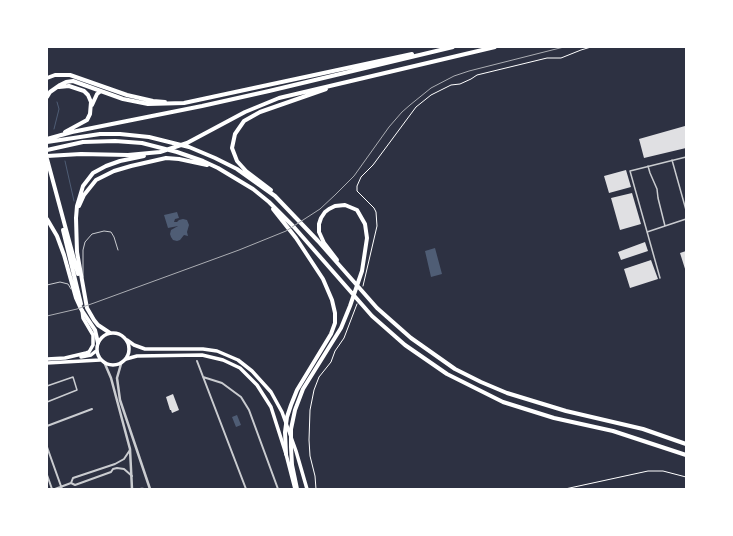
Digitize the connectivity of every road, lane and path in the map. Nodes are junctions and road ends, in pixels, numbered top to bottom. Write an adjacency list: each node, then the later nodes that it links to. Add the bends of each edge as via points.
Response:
1 (453, 47): 4 (highway)
2 (495, 47): 6 (highway)
3 (591, 47): 36 (path, via 561,58 547,58 477,74 432,95 416,107 373,165 361,177 357,186 357,190 376,212 377,226)
4 (441, 50): 10 (highway, via 425,51); 12 (highway, via 209,105)
5 (47, 78): 10 (highway, via 70,75 127,95 153,101)
6 (337, 84): 16 (highway, via 279,98 245,112 187,143); 22 (highway, via 260,112 244,121 235,134 232,148 237,161)
7 (58, 87): 8 (highway, via 73,81); 9 (highway); 11 (highway, via 69,86 84,91 91,102)
8 (101, 91): 10 (highway, via 148,104); 11 (highway, via 93,99)
9 (47, 97)
10 (184, 103)
11 (91, 108): 12 (highway, via 87,120)
12 (58, 136): 13 (highway)
13 (47, 139)
14 (47, 142): 22 (highway, via 94,135 149,137 189,147 215,158 237,169)
15 (47, 150): 21 (highway, via 83,142 142,143 178,152)
16 (160, 152): 18 (highway, via 128,155 81,154); 26 (highway, via 120,161 93,173 83,186)
17 (686, 156): 19 (street)
18 (47, 159): 24 (highway)
19 (672, 160): 20 (street); 25 (street)
20 (648, 166): 29 (street, via 657,189); 30 (street, via 630,171)
21 (218, 168): 23 (highway); 26 (highway, via 179,158 166,158 114,171 96,180 88,188 80,202)
22 (275, 196): 32 (highway)
23 (269, 202): 61 (highway, via 323,279 335,313 331,334 297,390 291,405 284,432); 62 (highway, via 372,316 404,345 447,374 503,402 554,418 613,431)
24 (60, 210): 38 (highway); 40 (highway)
25 (686, 210)
26 (76, 218): 35 (highway, via 77,252)
27 (47, 219): 37 (highway, via 64,255)
28 (686, 219): 29 (street)
29 (665, 226): 30 (street)
30 (647, 232): 33 (street)
31 (118, 250): 35 (lane, via 113,233 108,230 92,234 83,250)
32 (349, 277): 58 (highway, via 377,308 411,338 455,369 481,382 507,393 566,411 643,429); 75 (highway, via 319,232 320,218 330,208 340,205 357,210 365,224 367,238 362,271 341,328 303,389 295,410 291,447)
33 (660, 278)
34 (47, 285): 37 (lane, via 65,283 71,287)
35 (82, 285): 38 (highway)
36 (362, 289)
37 (76, 298): 40 (highway)
38 (85, 298): 41 (highway, via 94,320)
39 (358, 301): 77 (path, via 344,338 331,362 319,377 314,390 309,440)
40 (82, 310): 43 (highway, via 95,330); 45 (main road, via 83,318 93,335 93,345 86,354)
41 (110, 333): 42 (main road, via 119,334); 43 (main road)
42 (127, 340): 47 (main road, via 129,348); 76 (main road, via 145,349 203,349 228,355 246,366 271,392 282,412)
43 (98, 343): 44 (main road)
44 (96, 351): 45 (main road, via 88,356); 48 (main road)
45 (64, 358): 46 (main road)
46 (47, 359)
47 (126, 359): 52 (main road); 61 (main road, via 137,356 202,354 236,366 257,385 268,401)
48 (100, 360): 50 (main road); 51 (main road)
49 (197, 361): 53 (street)
50 (47, 363)
51 (105, 364): 52 (main road); 60 (street)
52 (121, 364): 72 (street, via 117,378 120,400)
53 (203, 377): 73 (street); 74 (street, via 222,383 241,397 249,410)
54 (47, 386): 55 (street, via 73,377 77,390)
55 (47, 402)
56 (92, 409): 57 (street)
57 (47, 426)
58 (686, 444)
59 (47, 447): 69 (street)
60 (130, 449): 63 (street, via 124,459); 66 (street)
61 (286, 454): 75 (main road)
62 (686, 456)
63 (110, 465): 64 (street); 68 (street, via 73,478)
64 (112, 469): 66 (street, via 121,467); 68 (street, via 75,486)
65 (47, 475): 70 (street)
66 (132, 476): 71 (street)
67 (686, 477): 78 (path, via 663,471 648,471)
68 (70, 483): 69 (street)
69 (62, 488): 70 (street)
70 (54, 489)
71 (132, 489)
72 (150, 489)
73 (246, 489)
74 (278, 489)
75 (296, 489)
76 (307, 489)
77 (316, 489)
78 (565, 489)

